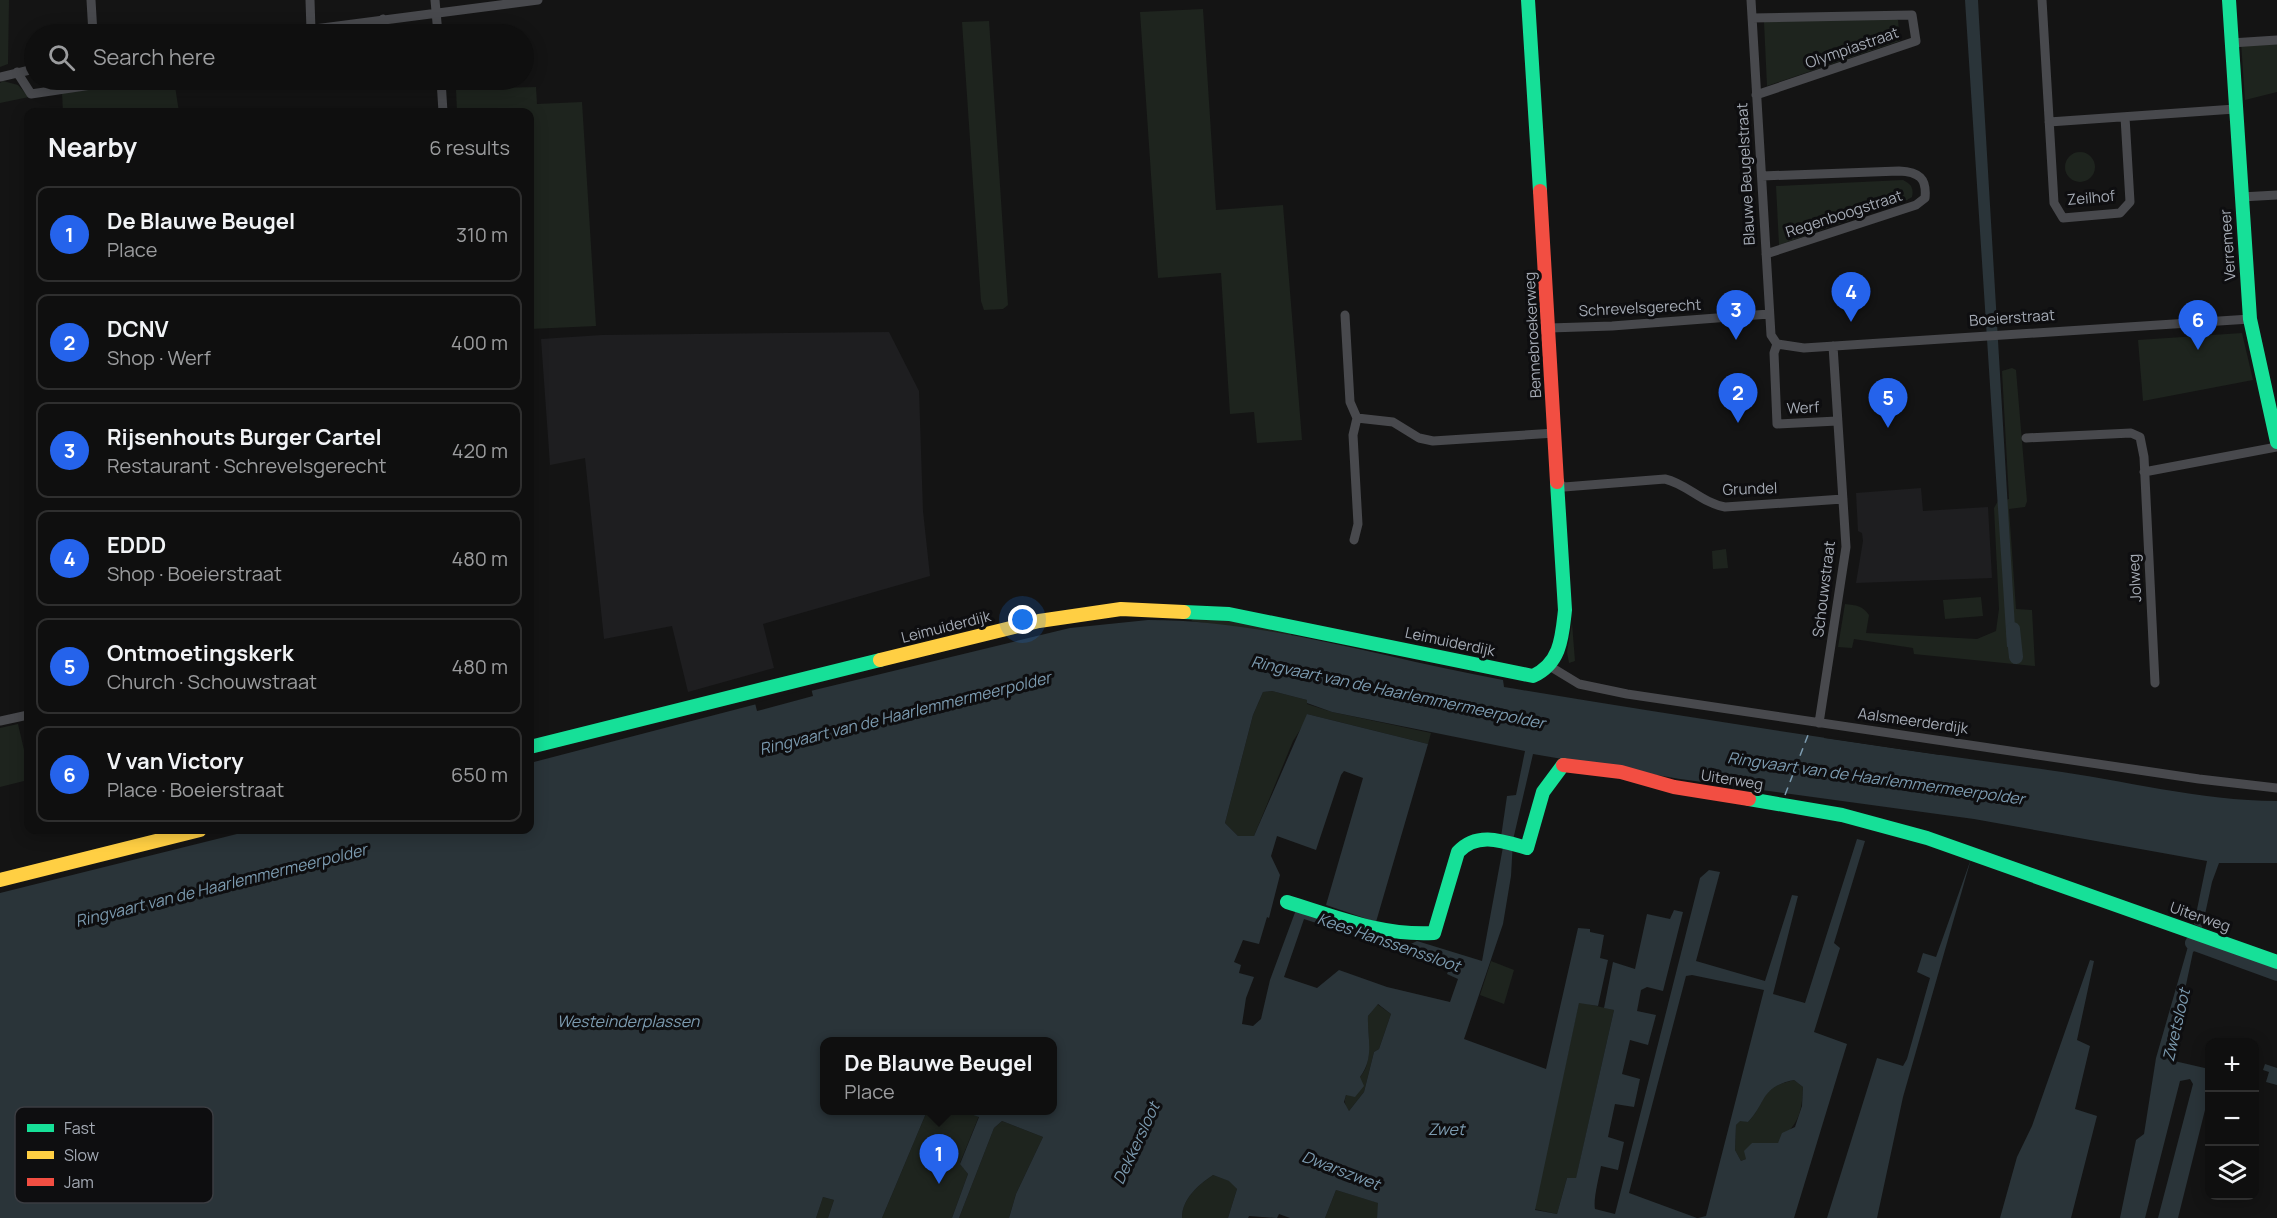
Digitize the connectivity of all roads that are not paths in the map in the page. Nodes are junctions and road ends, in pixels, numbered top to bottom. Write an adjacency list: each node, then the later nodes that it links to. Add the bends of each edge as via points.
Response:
1 (91, 0): 12 (street)
2 (310, 0): 13 (street)
3 (435, 0): 9 (street)
4 (538, 0): 9 (street)
5 (1528, 0): 38 (street, Bennebroekerweg)
6 (1751, 0): 10 (street, Blauwe Beugelstraat)
7 (2042, 0): 30 (street, Zeilhof)
8 (2229, 0): 18 (street, Verremeer)
9 (436, 12): 11 (street); 16 (street)
10 (1752, 18): 26 (street, Blauwe Beugelstraat); 26 (street, Olympiastraat, via 1912,15 1916,41)
11 (383, 19): 14 (street); 15 (street)
12 (92, 24)
13 (311, 24)
14 (350, 24)
15 (382, 24)
16 (437, 24)
17 (2277, 40): 18 (street)
18 (2231, 43): 28 (street, Verremeer)
19 (24, 71): 20 (street)
20 (17, 72): 21 (street); 22 (street)
21 (0, 77)
22 (24, 83)
23 (28, 90): 24 (street, via 31,94)
24 (58, 90)
25 (442, 90): 27 (street)
26 (1756, 95): 31 (street, Blauwe Beugelstraat)
27 (443, 108)
28 (2235, 109): 29 (street); 33 (street, Verremeer)
29 (2125, 117): 30 (street); 30 (street, Zeilhof, via 2130,202 2120,213 2063,218 2054,203)
30 (2049, 122)
31 (1762, 176): 34 (street, Blauwe Beugelstraat); 34 (street, Regenboogstraat, via 1914,172 1923,178 1926,187 1925,198 1916,206)
32 (2277, 195): 33 (street)
33 (2241, 197): 37 (street, Verremeer)
34 (1766, 254): 35 (street, Blauwe Beugelstraat)
35 (1769, 314): 38 (street, Schrevelsgerecht); 39 (street, Blauwe Beugelstraat, via 1771,336)
36 (1345, 315): 41 (street, via 1350,402)
37 (2250, 319): 40 (street, Boeierstraat); 45 (street, Verremeer)
38 (1549, 328): 43 (street, Bennebroekerweg)
39 (1777, 344): 40 (street, Boeierstraat, via 1787,348); 42 (street, Werf, via 1777,424)
40 (1833, 346): 42 (street, Werf)
41 (1357, 418): 43 (street, via 1393,422 1432,441); 49 (street, via 1353,435 1358,524)
42 (1838, 421): 48 (street, Schouwstraat)
43 (1555, 433): 47 (street, Bennebroekerweg)
44 (2026, 438): 46 (street, Jolweg, via 2135,434 2141,441)
45 (2277, 445): 46 (street)
46 (2144, 472): 51 (street, Jolweg)
47 (1558, 483): 48 (street, Grundel, via 1564,487 1665,480 1677,482 1714,505 1725,507); 50 (street, Bennebroekerweg, via 1565,610 1561,643)
48 (1843, 499): 54 (street, Schouwstraat, via 1845,564)
49 (1354, 540)
50 (1551, 666): 54 (street, Aalsmeerderdijk, via 1578,684 1592,687); 55 (street, Leimuiderdijk, via 1533,676 1229,614 1121,609 1039,621)
51 (2156, 683)
52 (24, 716): 53 (street)
53 (0, 721)
54 (1819, 723): 56 (street, Aalsmeerderdijk)
55 (534, 746)
56 (2277, 788)
57 (184, 834): 58 (street)
58 (0, 880)
59 (1287, 902): 60 (street, Uiterweg, via 1380,929 1417,935 1434,933 1463,844 1477,839 1527,848 1544,787 1563,765 1621,772 1674,787 1842,815 1927,838)
60 (2277, 962)

